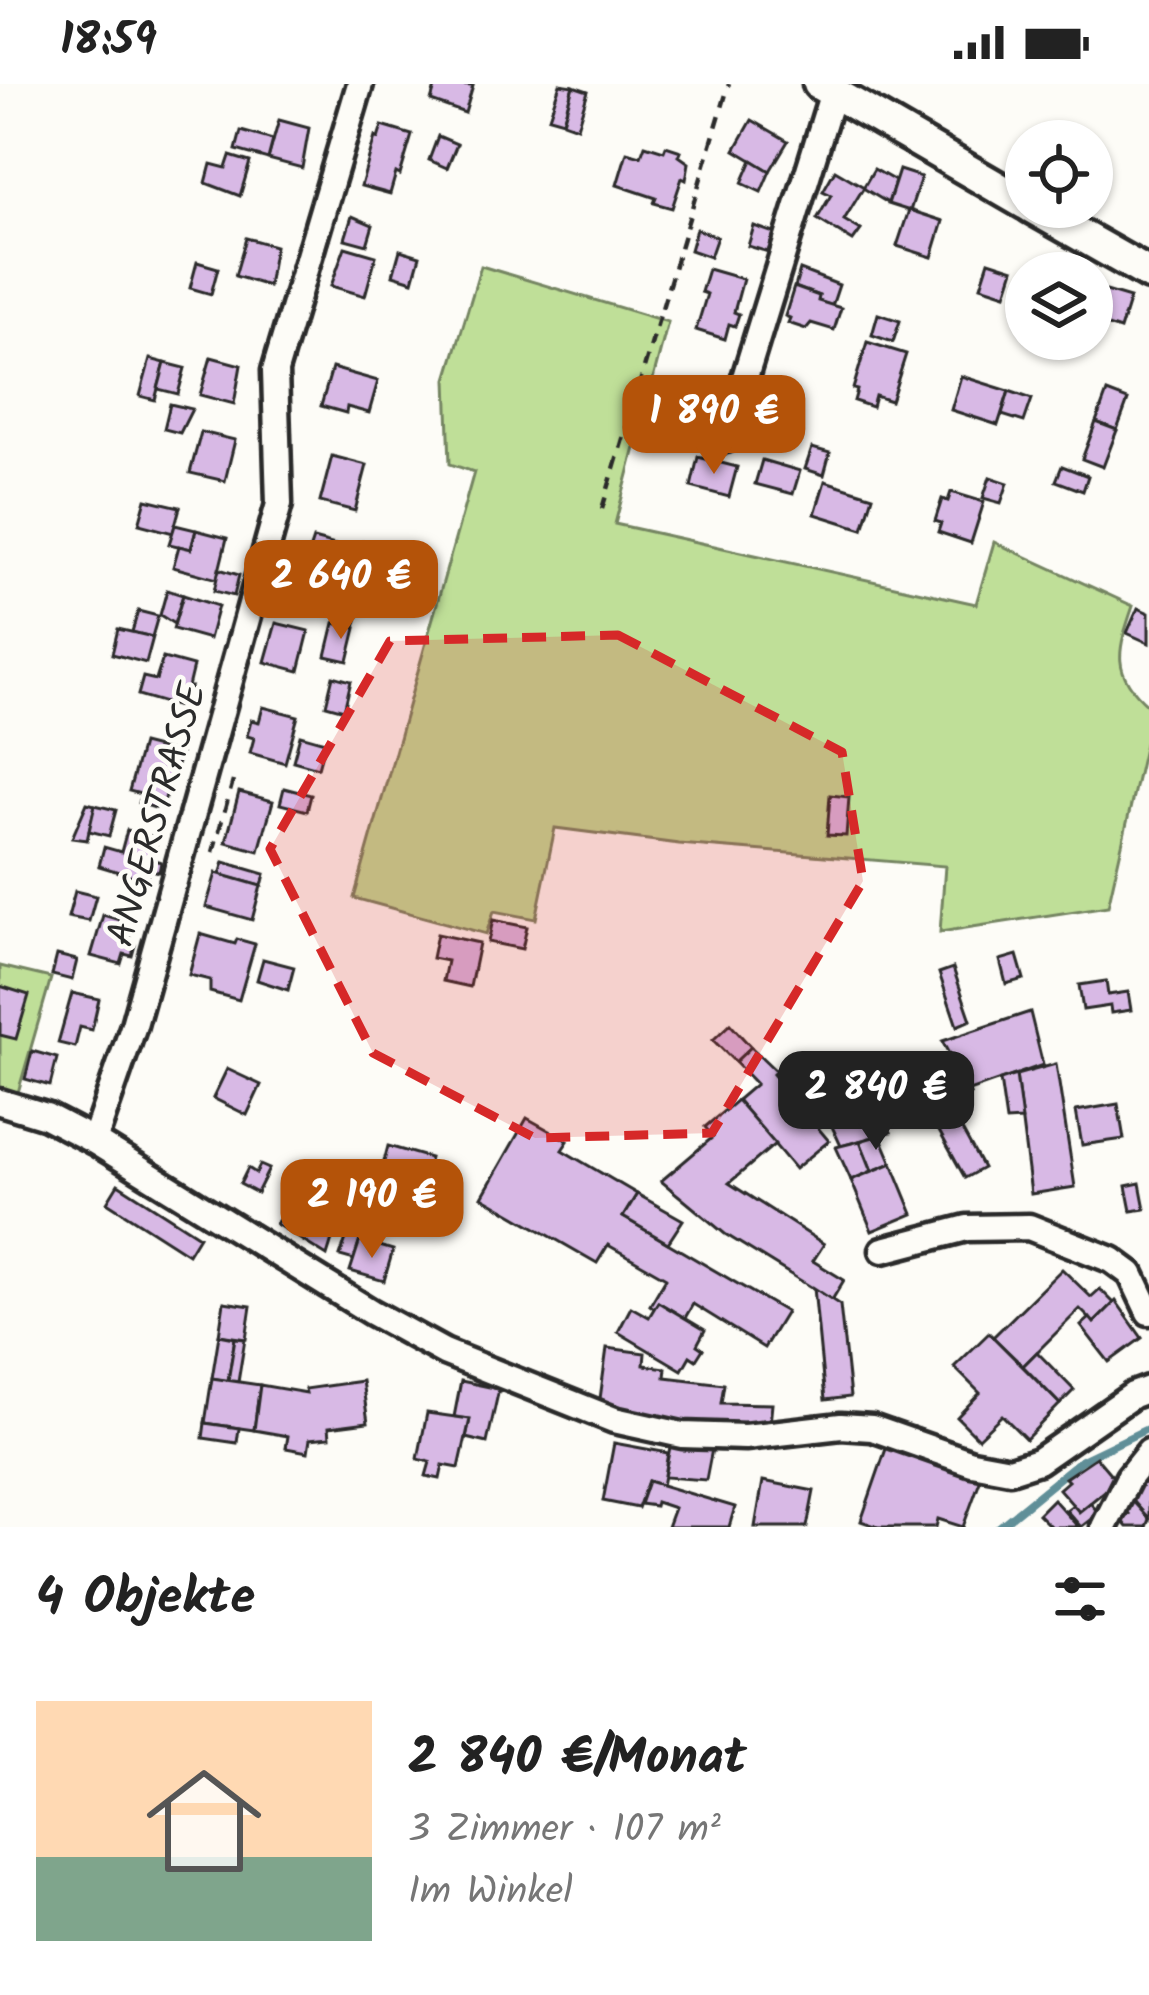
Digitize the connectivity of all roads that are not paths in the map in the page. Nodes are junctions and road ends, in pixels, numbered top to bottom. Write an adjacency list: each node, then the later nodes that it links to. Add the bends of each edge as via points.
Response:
1 (360, 84): 8 (street, ANGERSTRASSE, via 275,370 279,504 134,1025)
2 (826, 88): 3 (street); 6 (street)
3 (1005, 192)
4 (1068, 228): 5 (street)
5 (1149, 274)
6 (726, 440)
7 (0, 1102): 8 (street)
8 (94, 1141): 11 (street, via 444,1352 614,1420 682,1435 872,1428 1010,1470 1038,1461)
9 (883, 1250): 10 (street, via 967,1228 1028,1227 1112,1260 1131,1274)
10 (1149, 1312)
11 (1149, 1389)
12 (1149, 1452): 13 (street)
13 (1104, 1527)

